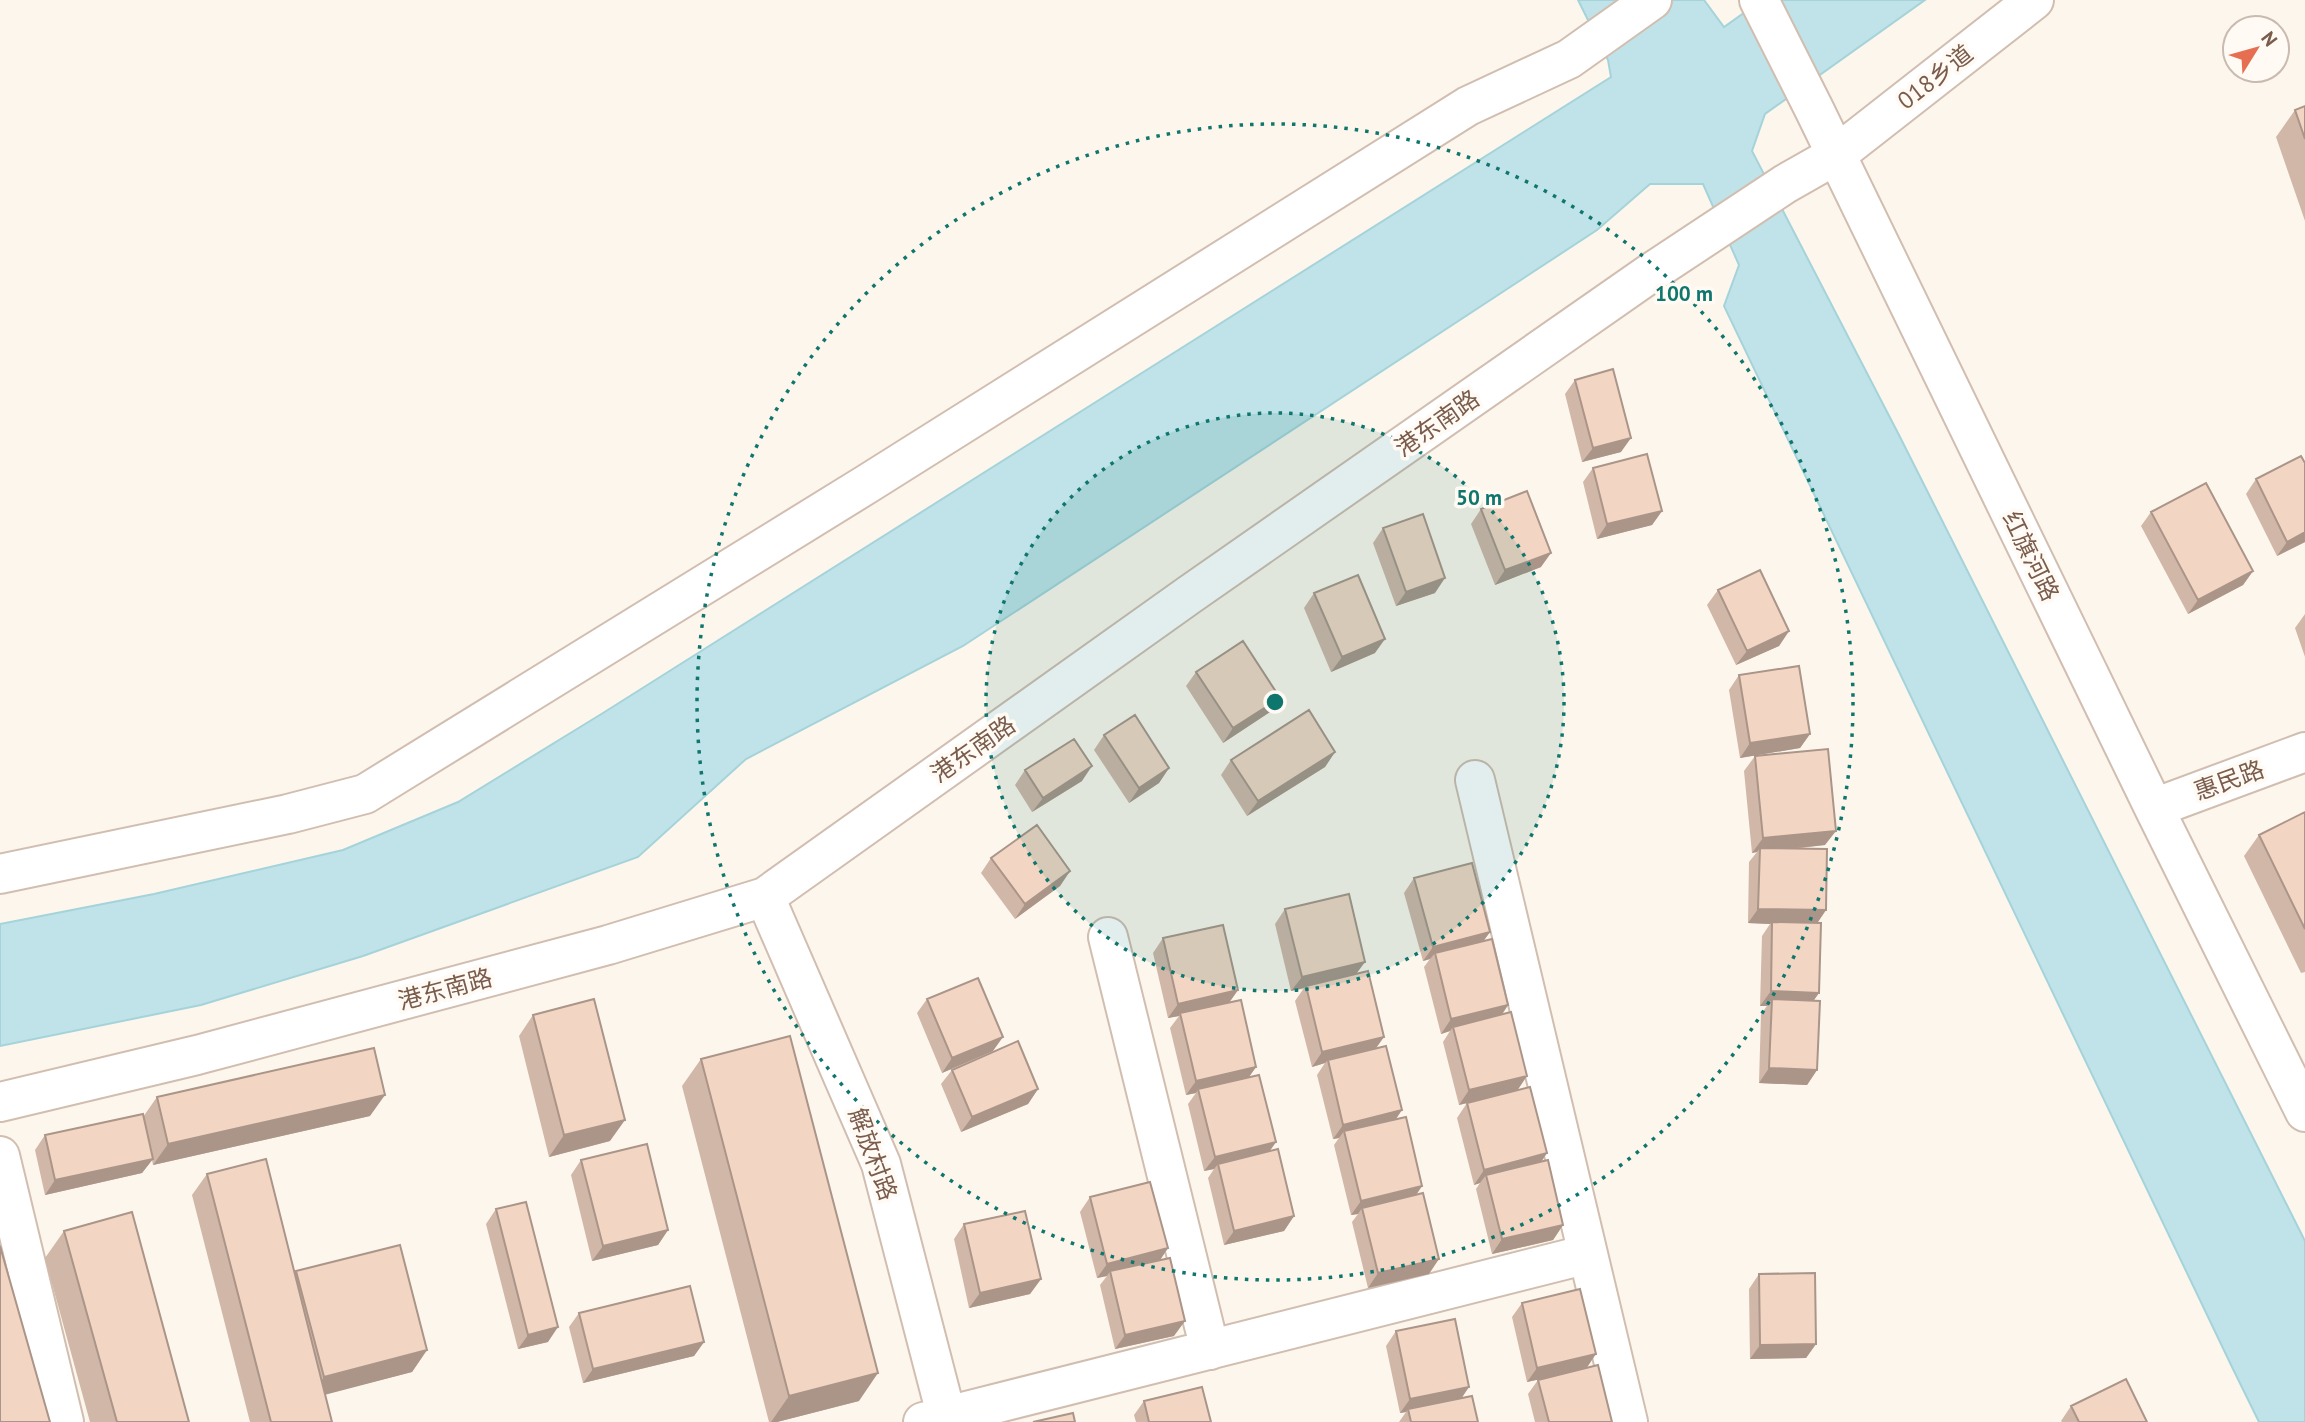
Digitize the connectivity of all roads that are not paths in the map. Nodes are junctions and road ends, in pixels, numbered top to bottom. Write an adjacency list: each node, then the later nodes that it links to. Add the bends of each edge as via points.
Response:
1 (1652, 0): 8 (street, via 1569,59 1468,106 365,794)
2 (1759, 0): 4 (street, 红旗河路)
3 (2034, 0): 4 (street, 018乡道)
4 (1836, 155): 7 (street, 红旗河路); 9 (street, 港东南路, via 1650,274)
5 (2305, 752): 7 (street, 惠民路)
6 (1475, 780): 14 (street)
7 (2154, 808): 12 (street, 红旗河路)
8 (0, 874)
9 (765, 897): 11 (street, 港东南路, via 582,952 197,1055); 16 (street, 解放村路, via 881,1164)
10 (1108, 937): 15 (street)
11 (0, 1102)
12 (2305, 1112)
13 (0, 1156): 17 (street)
14 (1588, 1254): 15 (street); 18 (street)
15 (1210, 1350): 16 (street)
16 (939, 1420)
17 (64, 1422)
18 (1628, 1422)

